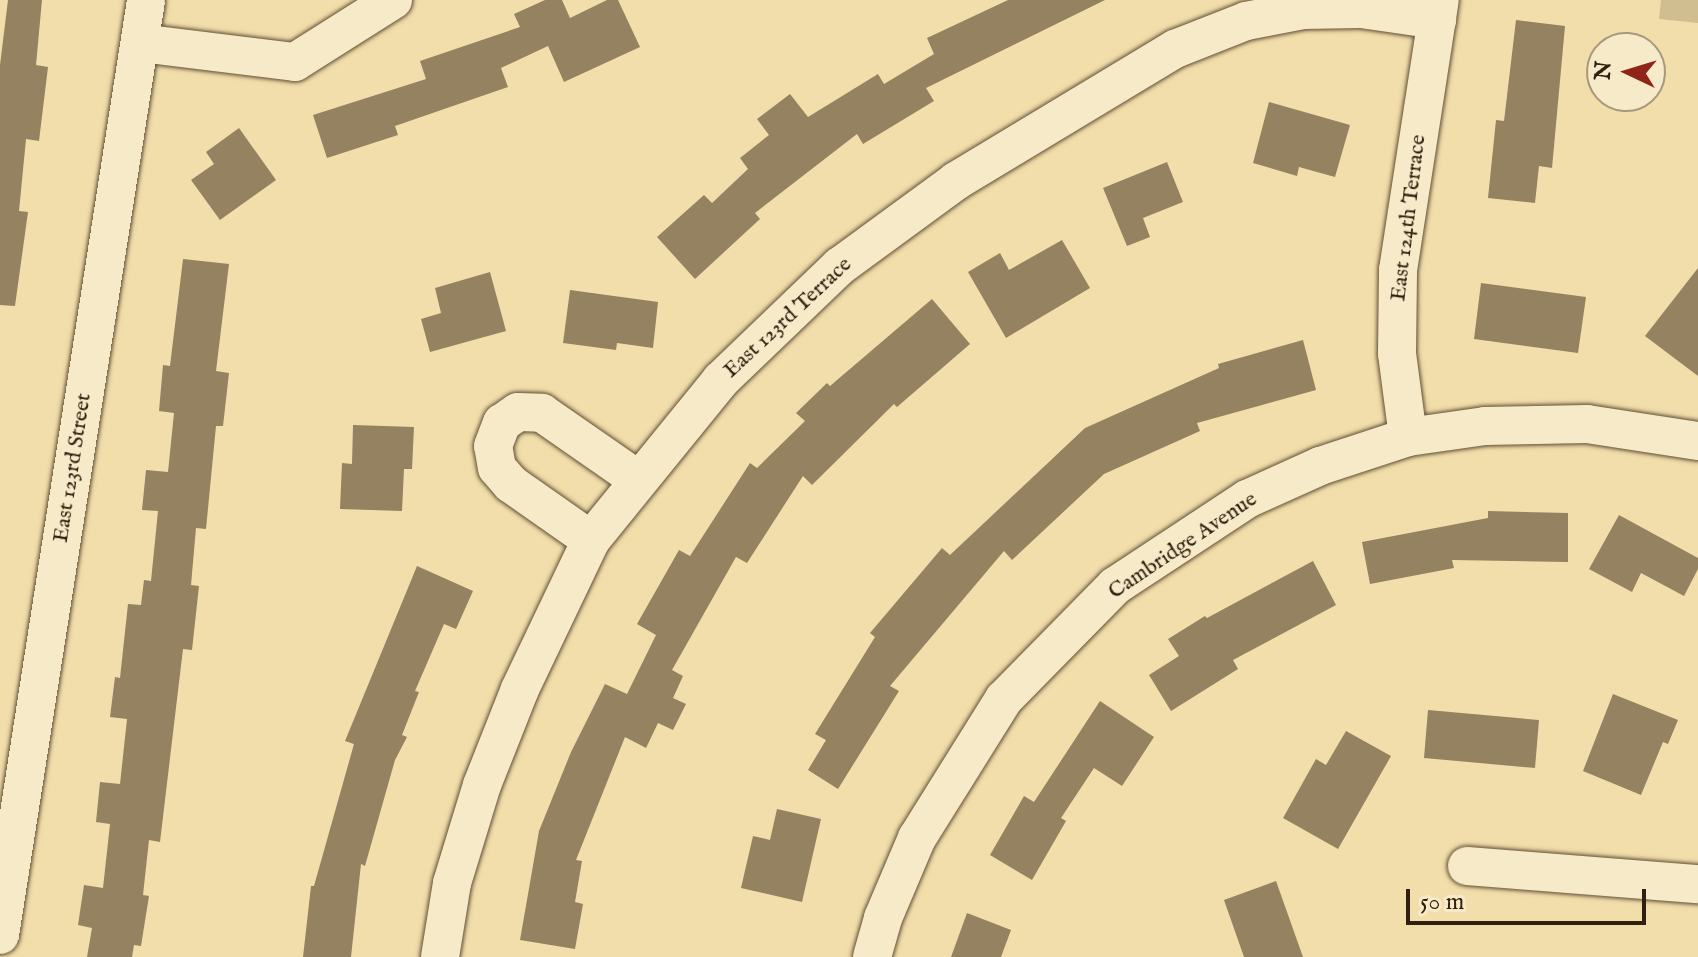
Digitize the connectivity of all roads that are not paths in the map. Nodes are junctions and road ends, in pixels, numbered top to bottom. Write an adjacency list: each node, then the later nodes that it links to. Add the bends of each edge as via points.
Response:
1 (146, 0): 4 (street, East 123rd Street)
2 (393, 0): 4 (street, via 295,62)
3 (1439, 10): 5 (street, East 124th Terrace, via 1398,270 1397,354); 7 (street, East 123rd Terrace, via 1303,10 1246,21 1175,49 956,181 840,266 721,380)
4 (140, 43): 11 (street, East 123rd Street)
5 (1408, 437): 6 (street, Cambridge Avenue, via 1485,426 1587,424); 13 (street, Cambridge Avenue, via 1320,466 1247,499 1115,586 1004,699 917,838)
6 (1698, 441)
7 (637, 479): 8 (street, East 123rd Terrace); 8 (street, via 542,413 518,412 502,423 493,446 497,468 511,484)
8 (591, 540): 12 (street, East 123rd Terrace, via 520,689 482,785 452,883)
9 (1467, 866): 10 (street)
10 (1698, 884)
11 (0, 935)
12 (440, 957)
13 (872, 957)

